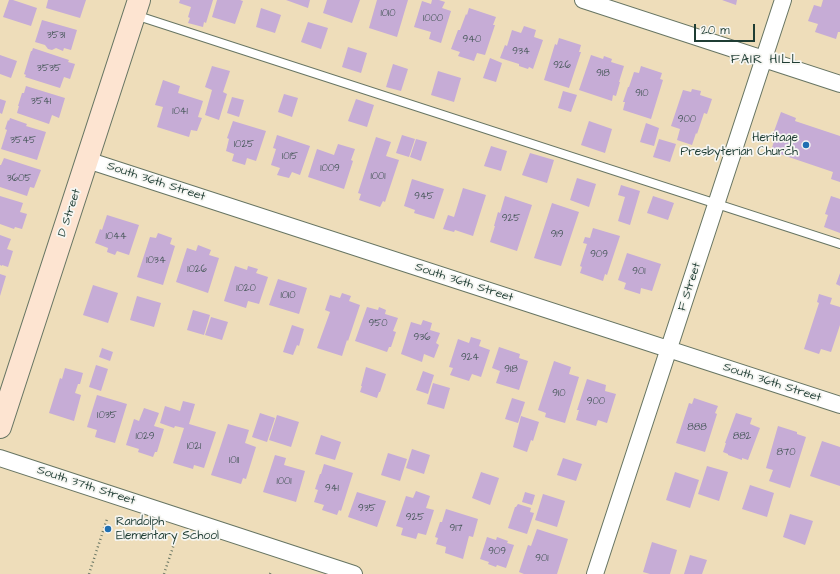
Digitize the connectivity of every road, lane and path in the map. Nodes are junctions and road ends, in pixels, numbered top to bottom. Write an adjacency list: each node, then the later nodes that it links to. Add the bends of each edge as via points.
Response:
1 (583, 0): 4 (street)
2 (783, 0): 4 (street, F Street)
3 (137, 7): 6 (street, D Street); 7 (lane)
4 (764, 59): 5 (street); 7 (street, F Street)
5 (840, 84)
6 (87, 160): 9 (street, South 36th Street); 11 (street, D Street)
7 (716, 204): 8 (lane); 9 (street, F Street)
8 (840, 244)
9 (669, 350): 10 (street, South 36th Street); 18 (street, F Street)
10 (840, 405)
11 (0, 426)
12 (0, 458): 17 (street, South 37th Street)
13 (107, 519): 15 (path)
14 (175, 541): 16 (path)
15 (89, 574)
16 (164, 574)
17 (354, 574)
18 (596, 574)

